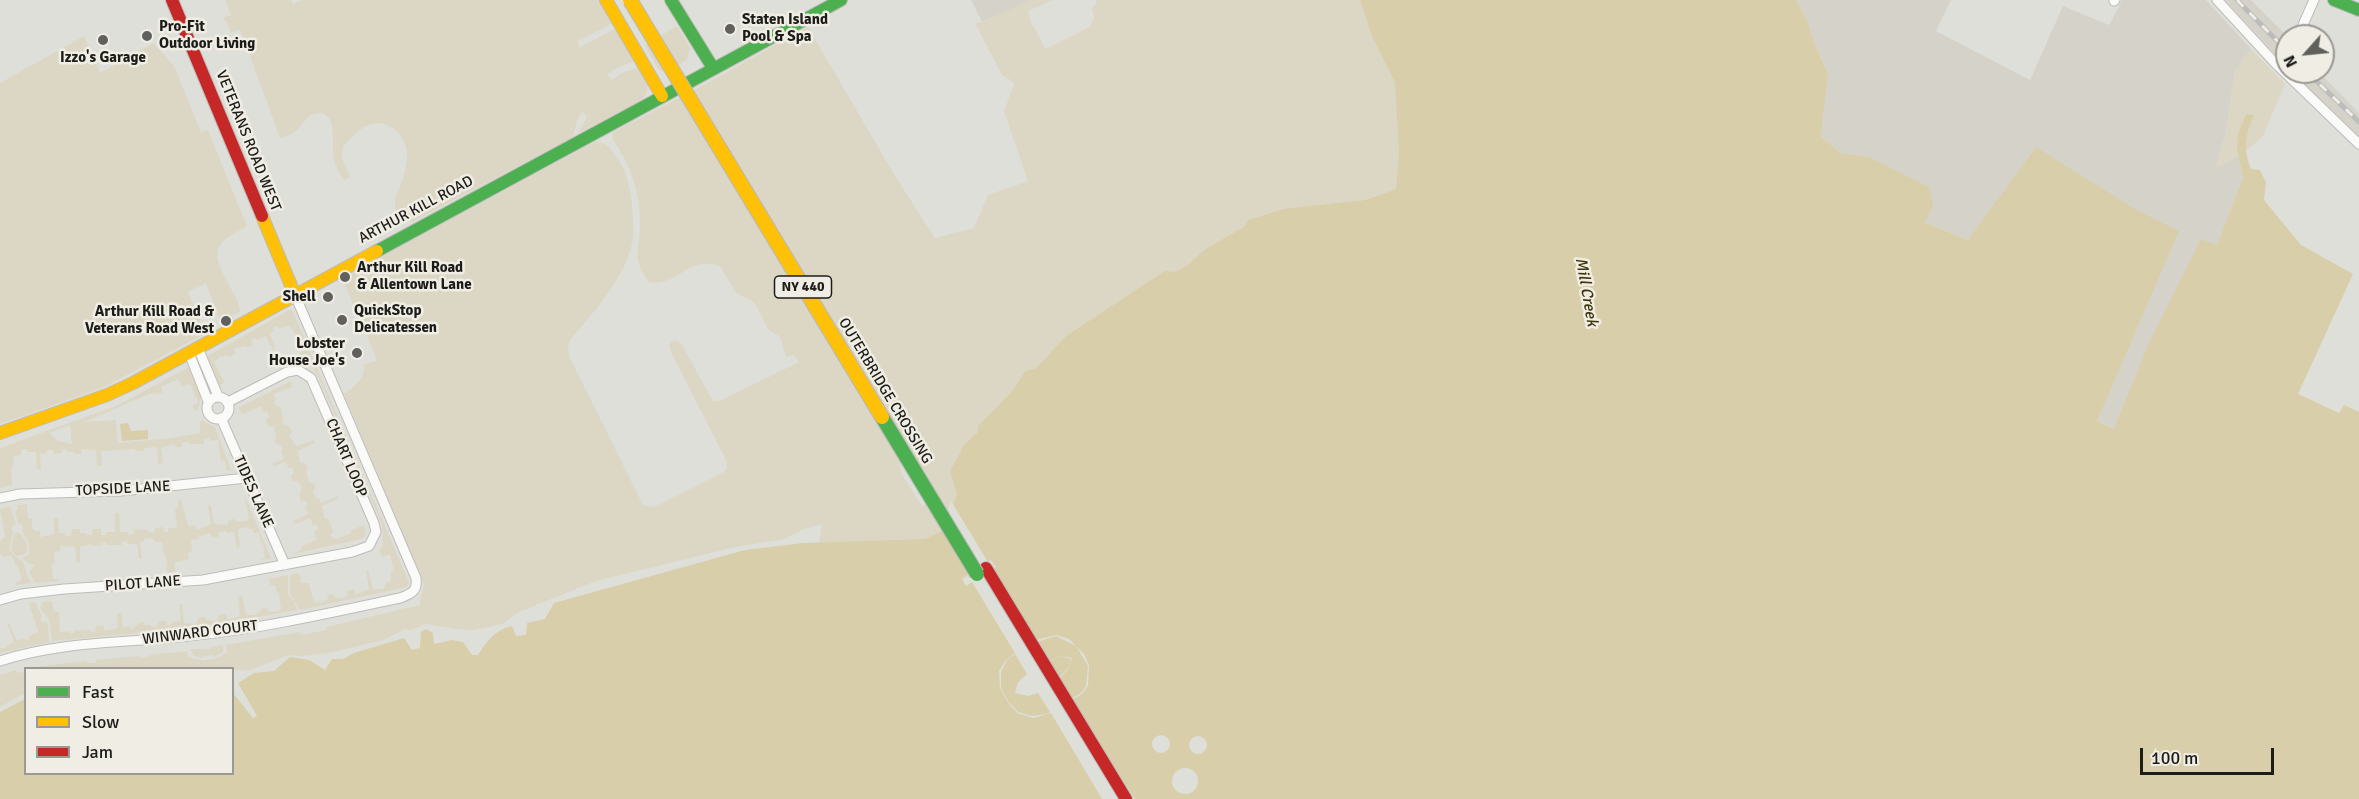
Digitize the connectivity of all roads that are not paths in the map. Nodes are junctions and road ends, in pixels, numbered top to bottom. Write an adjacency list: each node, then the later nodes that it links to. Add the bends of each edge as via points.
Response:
1 (172, 0): 15 (main road, VETERANS ROAD WEST)
2 (606, 0): 13 (main road)
3 (630, 0): 26 (main road, OUTERBRIDGE CROSSING / NY 440, bridge)
4 (643, 0): 26 (main road, OUTERBRIDGE CROSSING / NY 440)
5 (671, 0): 12 (main road)
6 (841, 0): 12 (main road, ARTHUR KILL ROAD)
7 (2217, 0): 14 (street)
8 (2314, 0): 11 (street)
9 (2334, 0): 10 (main road)
10 (2359, 10)
11 (2303, 24)
12 (713, 68): 13 (main road, ARTHUR KILL ROAD)
13 (662, 96): 15 (main road, ARTHUR KILL ROAD)
14 (2359, 144)
15 (295, 295): 16 (main road, ARTHUR KILL ROAD); 25 (street, WINWARD COURT, via 416,578 414,592 278,623 51,650)
16 (194, 350): 17 (street, TIDES LANE); 17 (street, TIDES LANE, via 198,378); 20 (main road, ARTHUR KILL ROAD, via 107,395)
17 (213, 398): 18 (street); 19 (street, TIDES LANE, via 206,407 208,414)
18 (228, 402): 19 (street, via 229,411); 23 (street, CHART LOOP, via 287,372 306,373 374,523 376,532 369,546)
19 (221, 418): 21 (street, TIDES LANE)
20 (0, 433)
21 (246, 478): 22 (street, TOPSIDE LANE); 23 (street, TIDES LANE)
22 (0, 498)
23 (285, 565): 24 (street, PILOT LANE, via 203,580 64,589)
24 (0, 600)
25 (0, 661)
26 (1108, 781): 27 (main road, OUTERBRIDGE CROSSING); 28 (main road, OUTERBRIDGE CROSSING)
27 (1113, 799)
28 (1126, 799)

